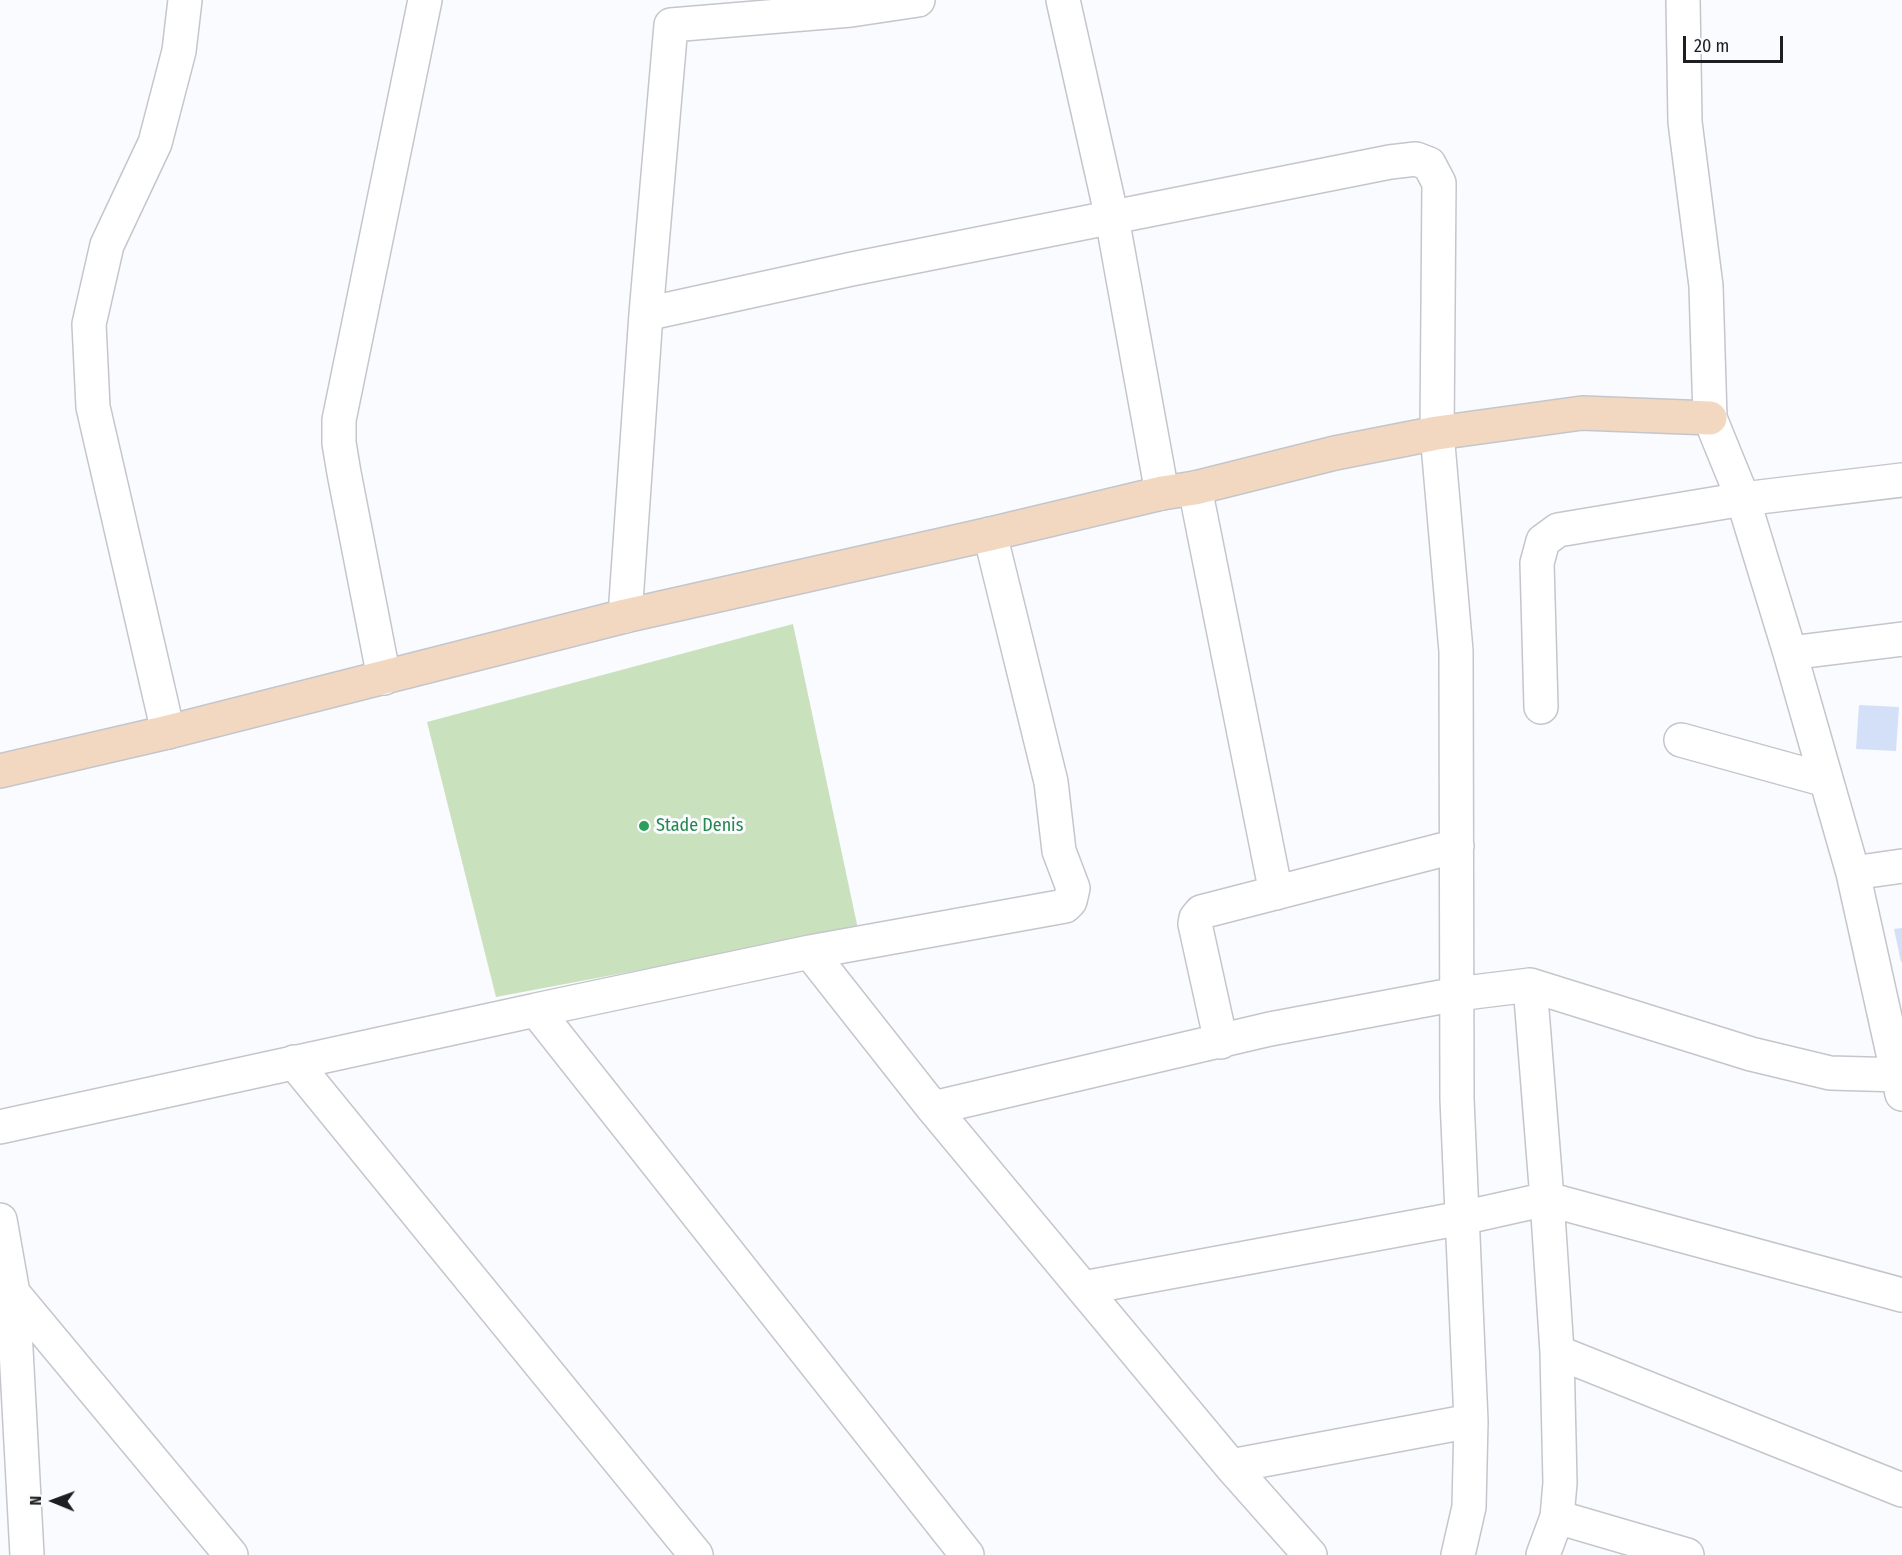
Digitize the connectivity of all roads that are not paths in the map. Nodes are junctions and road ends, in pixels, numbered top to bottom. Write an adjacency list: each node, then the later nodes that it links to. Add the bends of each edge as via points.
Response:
1 (184, 0): 21 (street, via 180,51 155,143 107,245 89,324 93,407)
2 (425, 0): 19 (street, via 339,420 344,473)
3 (918, 0): 6 (street, via 851,10)
4 (1063, 0): 7 (street)
5 (1683, 0): 9 (street, via 1685,122 1706,286)
6 (669, 13): 8 (street)
7 (1112, 218): 8 (street); 10 (street, via 1390,162 1416,159 1429,164 1439,183); 13 (street)
8 (646, 314): 16 (street)
9 (1710, 418): 10 (street, via 1582,413); 14 (street)
10 (1437, 433): 12 (street, via 1335,453); 25 (street, via 1455,651)
11 (1902, 480): 14 (street)
12 (1195, 488): 13 (street); 28 (street)
13 (1162, 493): 15 (street)
14 (1743, 499): 18 (street); 20 (street, via 1558,530 1543,541 1538,563)
15 (990, 534): 16 (street); 29 (street, via 1051,782 1059,851 1073,888 1070,901 1065,906)
16 (625, 616): 19 (street)
17 (1902, 639): 18 (street)
18 (1790, 653): 24 (street)
19 (384, 678): 21 (street)
20 (1541, 707)
21 (168, 732): 23 (street)
22 (1681, 740): 24 (street)
23 (0, 771)
24 (1826, 780): 27 (street)
25 (1456, 846): 28 (street); 31 (street)
26 (1902, 867): 27 (street)
27 (1852, 873): 35 (street)
28 (1275, 892): 33 (street, via 1201,912 1196,918)
29 (810, 952): 32 (street); 36 (street)
30 (1530, 985): 31 (street); 35 (street, via 1751,1054 1830,1073); 38 (street)
31 (1457, 994): 33 (street); 39 (street, via 1456,1099)
32 (537, 1010): 34 (street); 52 (street)
33 (1221, 1042): 36 (street)
34 (294, 1062): 37 (street); 51 (street)
35 (1901, 1081)
36 (933, 1108): 41 (street)
37 (0, 1127)
38 (1547, 1198): 39 (street); 43 (street); 44 (street)
39 (1462, 1218): 41 (street); 45 (street)
40 (0, 1220): 42 (street)
41 (1083, 1288): 46 (street)
42 (12, 1293): 49 (street); 50 (street)
43 (1902, 1295)
44 (1557, 1352): 47 (street); 48 (street)
45 (1472, 1421): 46 (street); 54 (street, via 1469,1507)
46 (1231, 1467): 53 (street)
47 (1902, 1490)
48 (1557, 1517): 55 (street); 56 (street)
49 (27, 1555)
50 (231, 1555)
51 (696, 1555)
52 (967, 1555)
53 (1310, 1555)
54 (1458, 1555)
55 (1543, 1555)
56 (1688, 1555)

